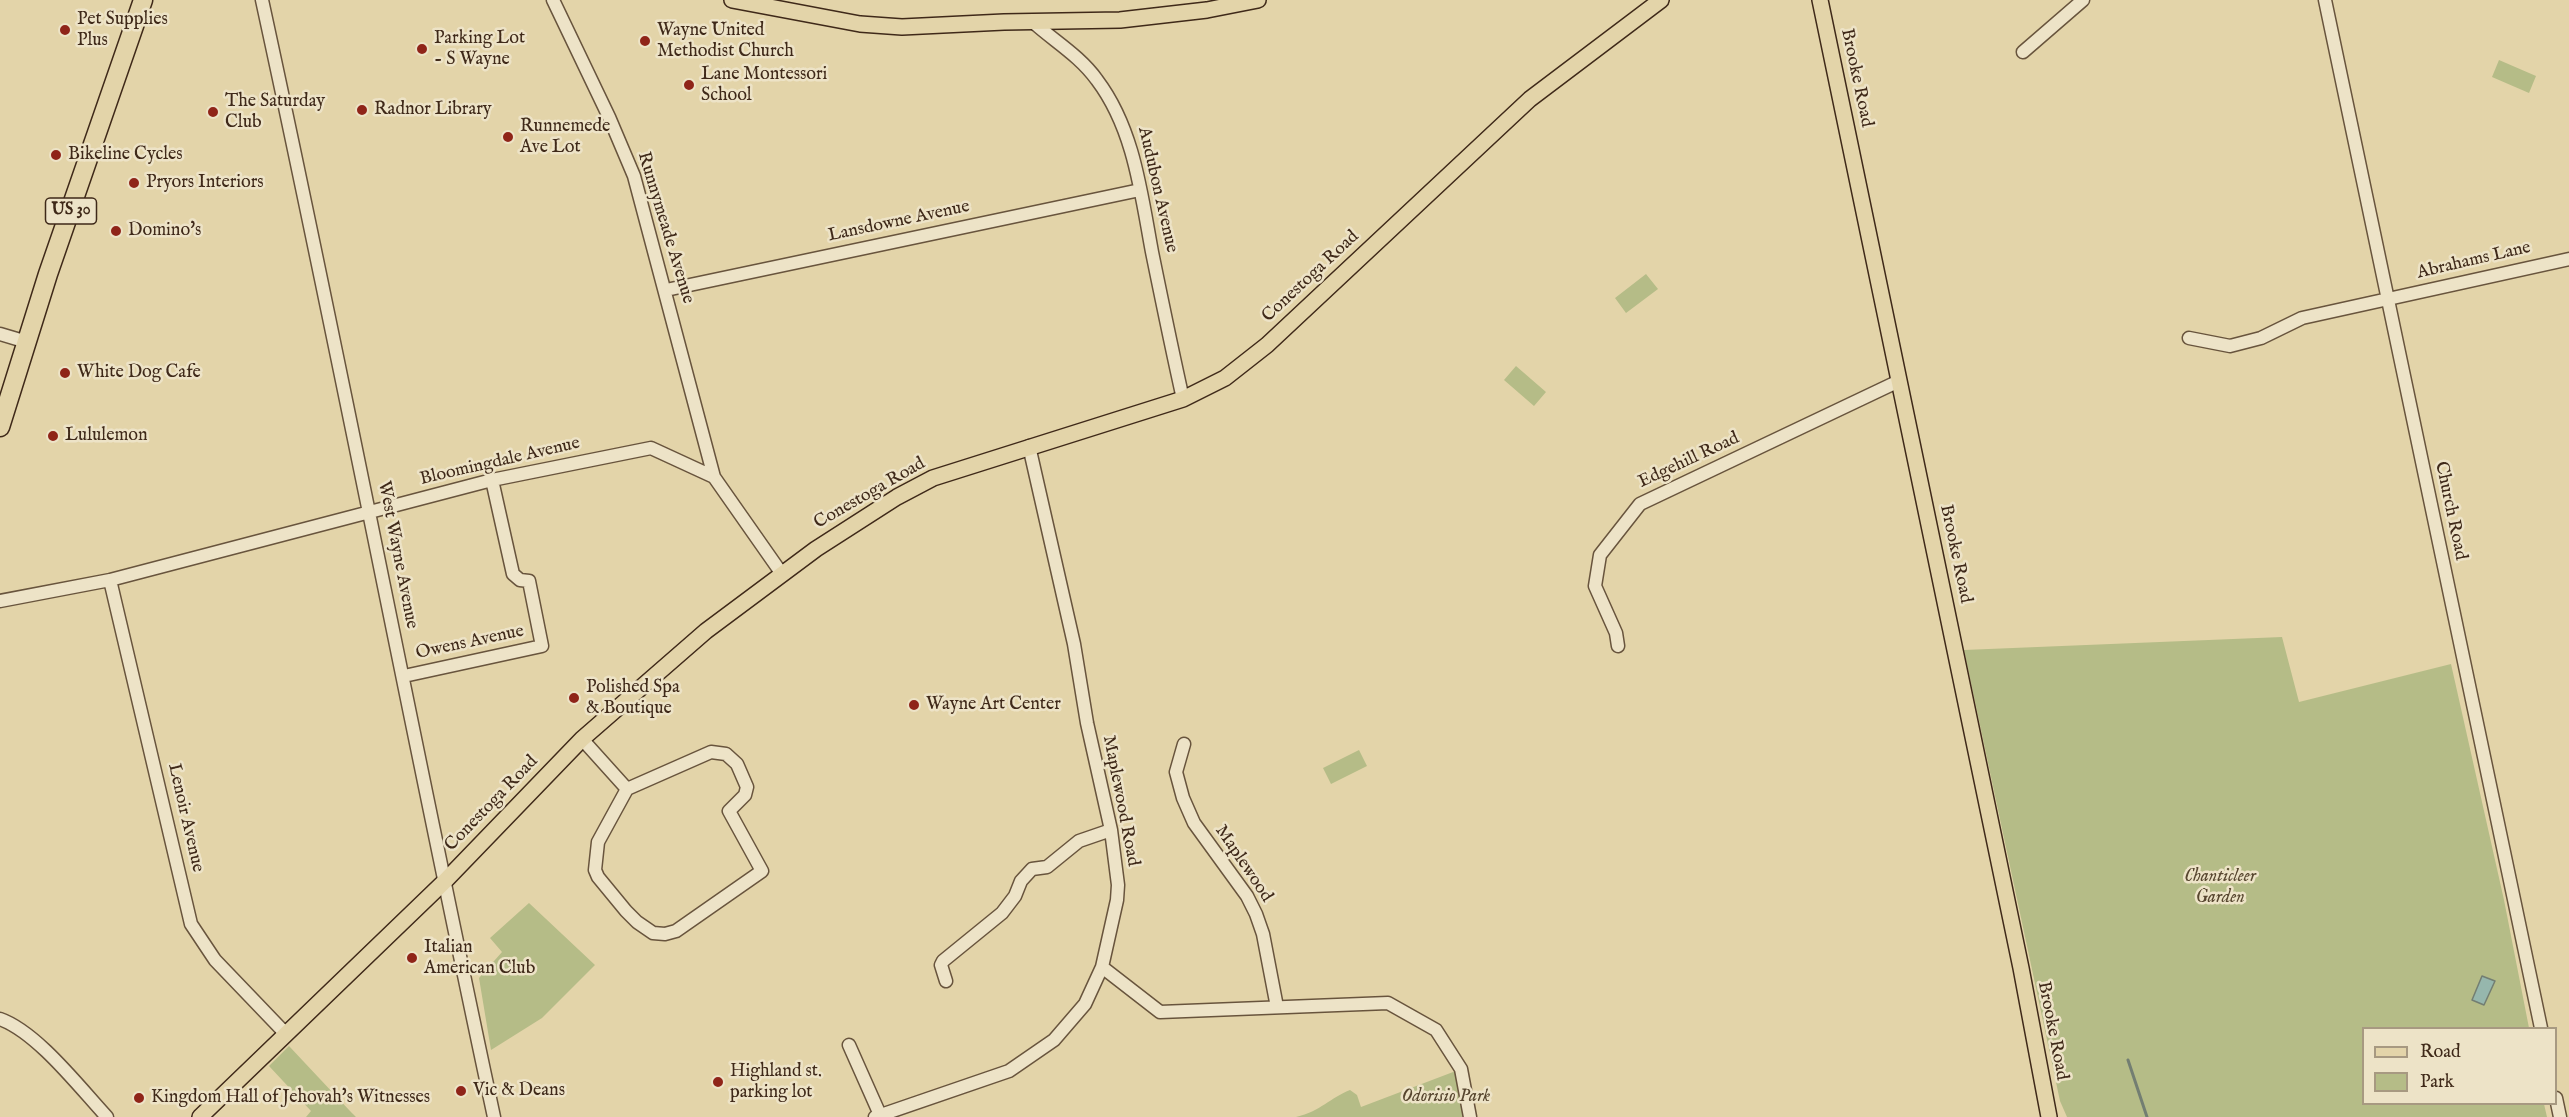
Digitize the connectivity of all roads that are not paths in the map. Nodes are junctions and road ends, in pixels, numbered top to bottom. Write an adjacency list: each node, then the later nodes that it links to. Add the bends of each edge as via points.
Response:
1 (143, 0): 18 (highway, US 30)
2 (262, 0): 25 (street, West Wayne Avenue)
3 (553, 0): 14 (street, Runnymeade Avenue, via 634,176)
4 (732, 0): 10 (main road, via 882,27)
5 (1258, 0): 10 (main road, via 1120,20)
6 (1660, 0): 20 (main road, Conestoga Road, via 1530,99 1251,359 1225,378)
7 (1820, 0): 19 (main road, Brooke Road)
8 (2083, 0): 11 (street)
9 (2325, 0): 15 (street, Church Road)
10 (1033, 22): 12 (street, Audubon Avenue, via 1079,58 1111,100 1122,121)
11 (2023, 52)
12 (1140, 190): 14 (street, Lansdowne Avenue); 20 (street, Audubon Avenue)
13 (2569, 258): 15 (street, Abrahams Lane)
14 (666, 290): 23 (street, Runnymeade Avenue)
15 (2386, 299): 17 (street, Abrahams Lane, via 2302,318 2261,338 2230,346); 40 (street, Church Road)
16 (0, 334): 18 (street)
17 (2189, 338)
18 (27, 342): 21 (highway, US 30)
19 (1899, 381): 29 (street, Edgehill Road, via 1640,504 1600,555 1595,586); 48 (main road, Brooke Road)
20 (1183, 399): 22 (main road, Conestoga Road)
21 (0, 427)
22 (1029, 446): 26 (main road, Conestoga Road, via 916,486); 34 (street, Maplewood Road)
23 (714, 477): 24 (street, Bloomingdale Avenue, via 651,448); 26 (street)
24 (492, 480): 25 (street, Bloomingdale Avenue); 30 (street, Owens Avenue, via 513,574 528,581 542,646)
25 (370, 512): 27 (street, Bloomingdale Avenue); 30 (street, West Wayne Avenue)
26 (782, 574): 31 (main road, Conestoga Road, via 706,631)
27 (110, 580): 28 (street, Bloomingdale Avenue); 41 (street, Lenoir Avenue, via 191,924 214,960)
28 (0, 601)
29 (1618, 646)
30 (404, 676): 35 (street, West Wayne Avenue)
31 (582, 739): 33 (street); 35 (main road, Conestoga Road)
32 (1184, 744): 38 (street, Maplewood, via 1176,772 1183,798 1194,823 1256,914)
33 (627, 789): 33 (street, via 598,842 595,870 626,911 653,933 675,931 762,871 729,811 745,795 747,787 733,757 711,753)
34 (1111, 830): 36 (street, Maplewood Road, via 1118,885); 37 (street, via 1079,841 1047,867 1032,869 1002,913 943,961 940,965)
35 (444, 882): 41 (main road, Conestoga Road); 46 (street, West Wayne Avenue)
36 (1102, 967): 38 (street, via 1160,1012); 43 (street, Maplewood Road, via 1085,1004 1054,1040 1009,1071)
37 (946, 981)
38 (1277, 1007): 47 (street, via 1388,1003 1436,1030 1461,1069)
39 (0, 1019): 44 (street, via 43,1048)
40 (2541, 1027)
41 (285, 1033): 45 (main road, Conestoga Road)
42 (849, 1045): 43 (street)
43 (879, 1116)
44 (107, 1117)
45 (201, 1117)
46 (494, 1117)
47 (1470, 1117)
48 (2049, 1117)

